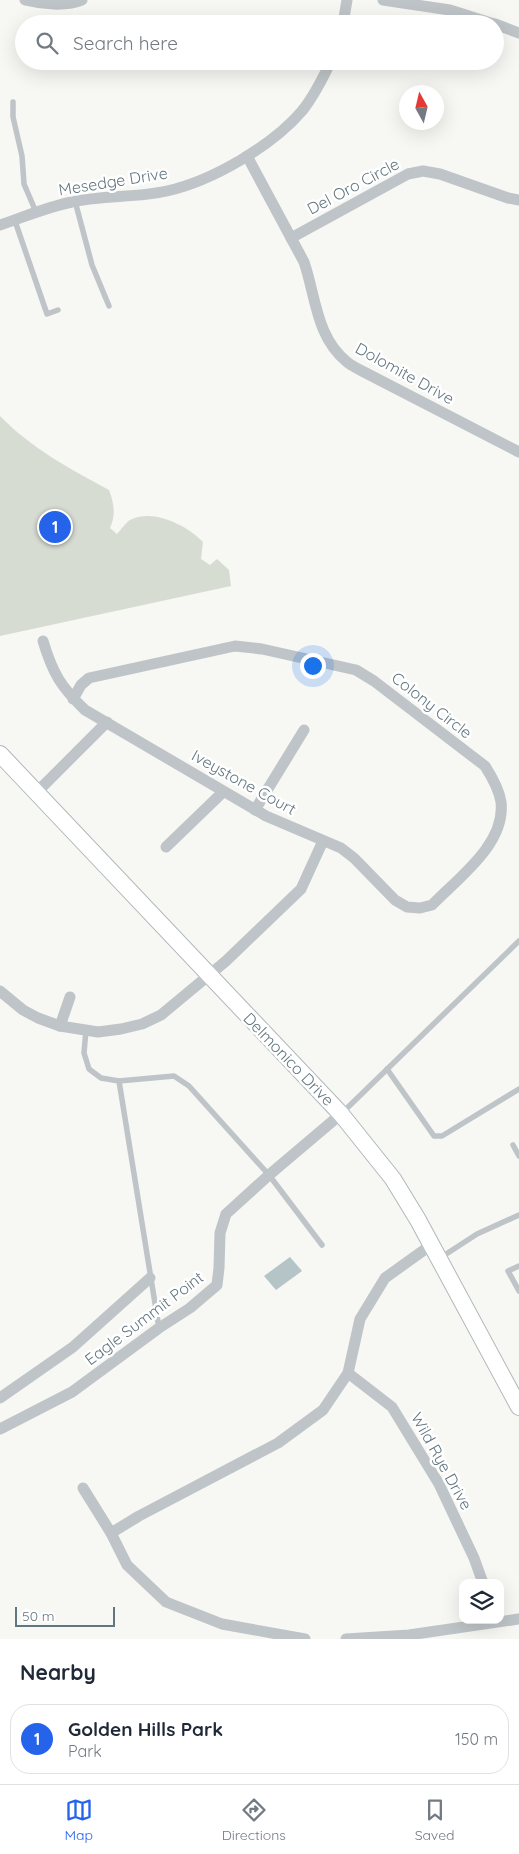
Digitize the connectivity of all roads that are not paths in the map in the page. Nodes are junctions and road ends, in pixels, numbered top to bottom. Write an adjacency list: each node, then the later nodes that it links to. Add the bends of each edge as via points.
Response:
1 (25, 0): 2 (street, via 55,4)
2 (82, 0)
3 (347, 0): 5 (street)
4 (384, 0): 6 (street)
5 (344, 15)
6 (466, 15)
7 (504, 27): 8 (street)
8 (519, 33)
9 (326, 70): 11 (street, Mesedge Drive, via 303,110 284,129)
10 (13, 102): 14 (lane, via 24,184)
11 (247, 156): 13 (street, Mesedge Drive, via 188,185 165,191); 17 (street, Dolomite Drive)
12 (519, 200): 17 (street, Del Oro Circle, via 423,171 408,174)
13 (75, 201): 14 (street, Mesedge Drive); 18 (lane, via 92,265)
14 (36, 212): 15 (street, Mesedge Drive)
15 (14, 221): 16 (street, Mesedge Drive); 19 (lane, via 47,314)
16 (0, 226)
17 (291, 238): 20 (street, Dolomite Drive, via 304,262 325,334 346,362)
18 (109, 306)
19 (58, 310)
20 (519, 452)
21 (43, 641): 22 (street, Iveystone Court, via 54,673)
22 (73, 699): 23 (street, Iveystone Court); 29 (street, Colony Circle, via 89,678 235,646 356,670 485,766 501,800 496,832 486,851 432,905 420,908 407,907 395,900 354,858 341,848)
23 (107, 722): 26 (street); 27 (street, Iveystone Court)
24 (304, 730): 28 (street)
25 (0, 754): 26 (street, Delmonico Drive)
26 (37, 792): 32 (street, Delmonico Drive)
27 (223, 792): 28 (street, Iveystone Court); 30 (street)
28 (255, 810): 29 (street, Iveystone Court)
29 (323, 841): 32 (street, via 301,889)
30 (166, 847)
31 (519, 942): 37 (lane)
32 (208, 975): 36 (street, via 161,1015 142,1024 106,1031); 40 (street, Delmonico Drive)
33 (0, 991): 35 (street, via 23,1010)
34 (70, 997): 35 (street)
35 (60, 1026): 36 (street)
36 (86, 1030): 38 (lane, via 84,1053 89,1069 101,1078)
37 (387, 1069): 39 (lane, via 434,1136 442,1136); 40 (lane)
38 (119, 1081): 43 (lane, via 174,1076 189,1086); 48 (lane)
39 (519, 1089)
40 (341, 1114): 43 (street, Eagle Summit Point); 46 (street, Delmonico Drive, via 393,1179)
41 (513, 1145): 42 (lane)
42 (519, 1156)
43 (269, 1175): 45 (lane); 50 (street, Eagle Summit Point, via 226,1214 220,1233 217,1285)
44 (519, 1215): 46 (lane)
45 (322, 1245)
46 (435, 1252): 51 (street, via 385,1278 360,1319); 53 (street, Delmonico Drive)
47 (519, 1266): 49 (lane, via 508,1272)
48 (150, 1278): 50 (lane); 52 (street, via 73,1348)
49 (519, 1292)
50 (159, 1328): 54 (street, Eagle Summit Point, via 72,1392)
51 (348, 1372): 56 (street, via 324,1410 278,1442); 57 (street, Wild Rye Drive, via 392,1407 439,1484)
52 (0, 1398)
53 (519, 1407)
54 (0, 1429)
55 (83, 1488): 56 (street)
56 (111, 1533): 61 (street, via 127,1565 166,1602 222,1624)
57 (482, 1579)
58 (519, 1619): 59 (street)
59 (504, 1620)
60 (478, 1624): 62 (street, via 409,1635)
61 (305, 1639)
62 (346, 1639)

